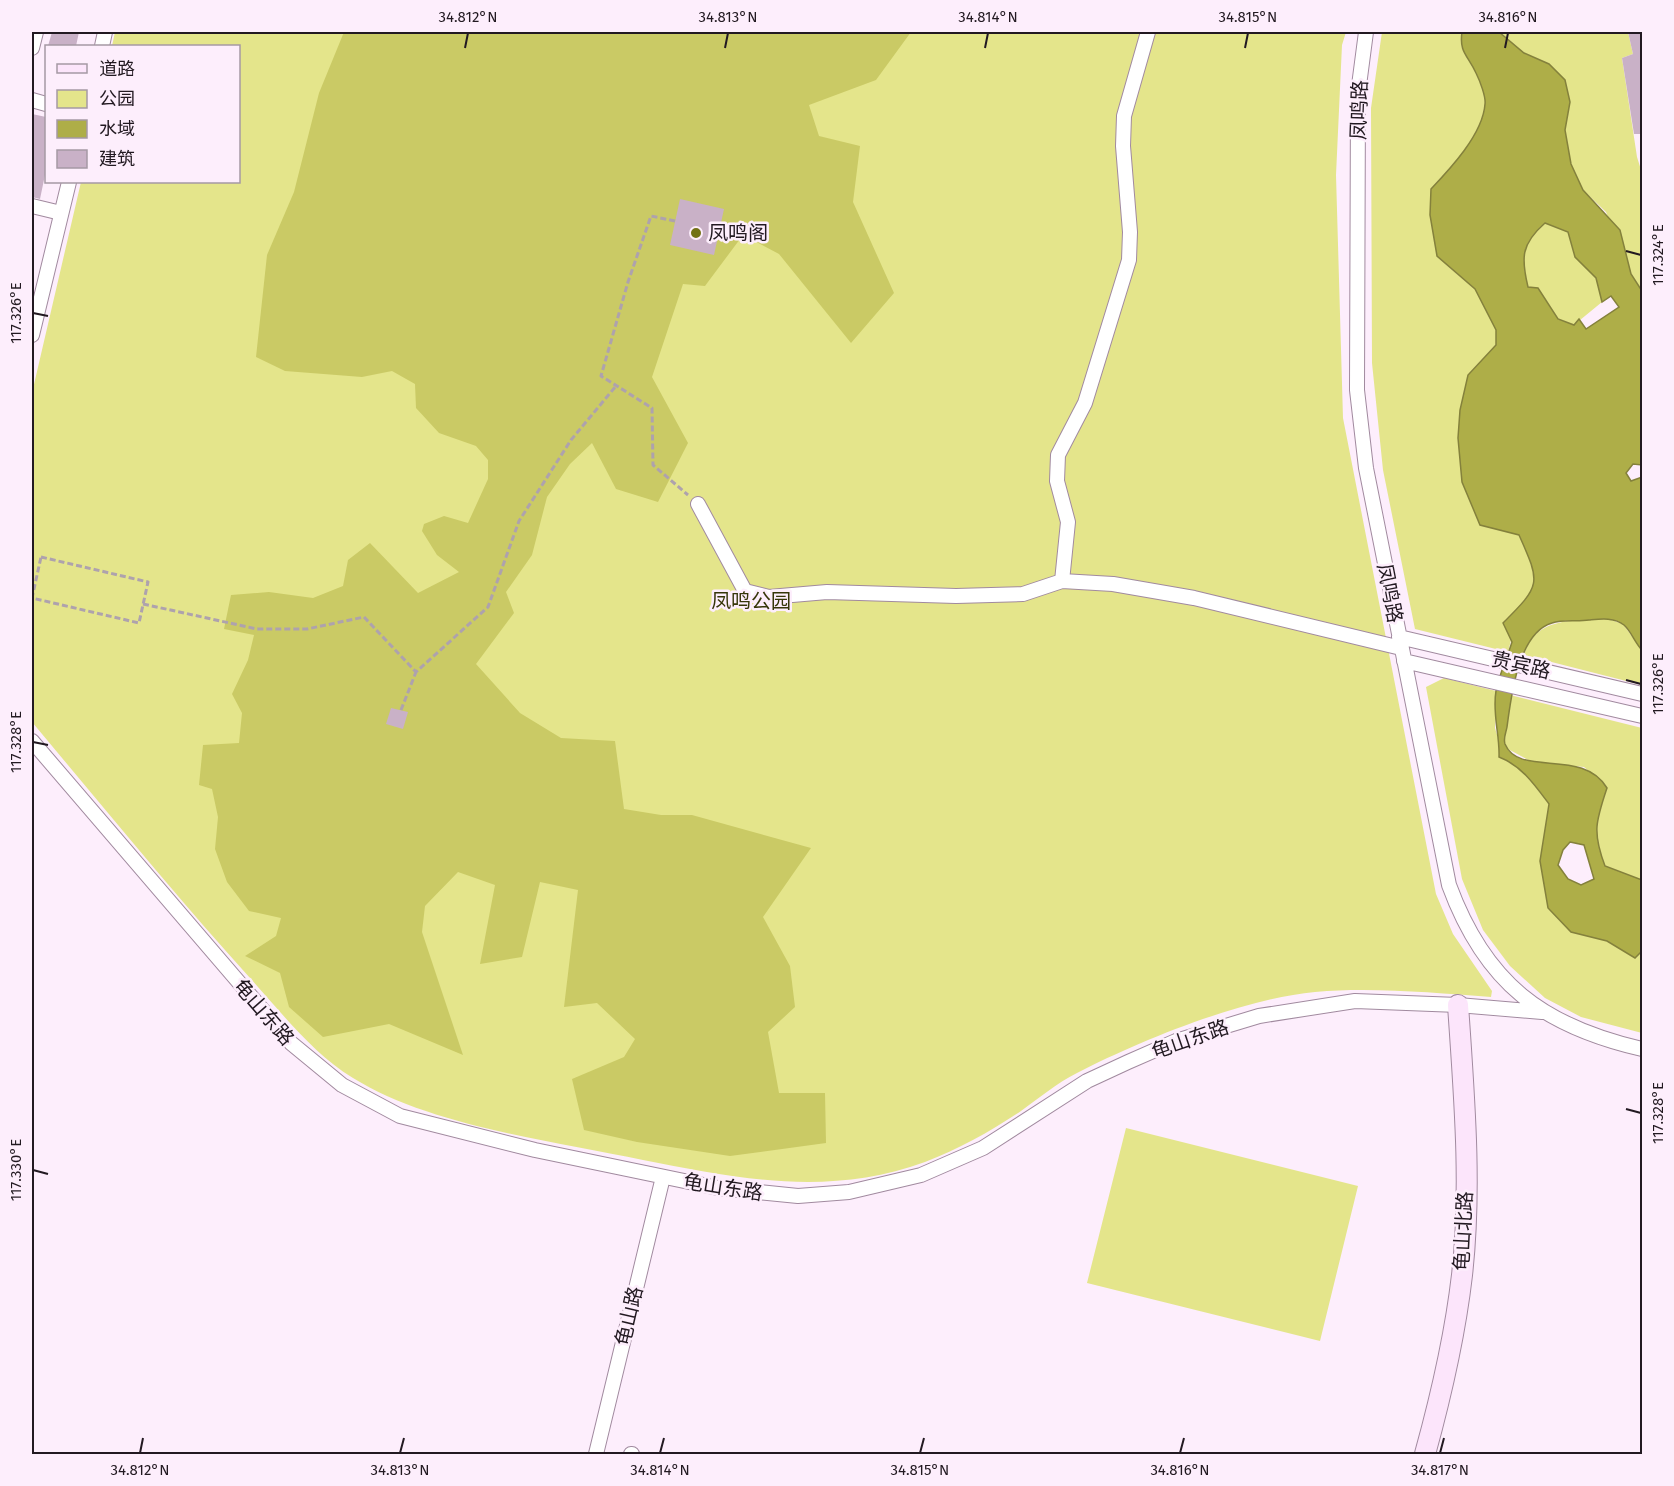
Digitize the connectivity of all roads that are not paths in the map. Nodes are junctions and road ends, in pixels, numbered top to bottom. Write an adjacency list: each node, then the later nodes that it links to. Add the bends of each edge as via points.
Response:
1 (36, 32): 4 (street)
2 (1148, 32): 11 (street, via 1124,116 1129,260 1088,394 1058,455 1057,481 1068,522)
3 (1366, 32): 12 (street, 凤鸣路, via 1358,93 1357,390 1366,468)
4 (32, 48)
5 (69, 183): 7 (street)
6 (32, 206): 7 (street)
7 (61, 213): 8 (street)
8 (34, 310): 9 (street)
9 (32, 335)
10 (698, 504): 11 (street, via 745,591 769,597 827,592 1023,594)
11 (1062, 582): 12 (street, via 1113,584 1194,598)
12 (1401, 648): 13 (street, 贵宾路); 14 (street, 贵宾路); 17 (street, 凤鸣路, via 1449,885 1463,922 1512,987)
13 (1642, 694)
14 (1642, 716)
15 (32, 741): 19 (street, 龟山东路, via 291,1043 342,1085 400,1116)
16 (1458, 1005): 17 (street, 龟山东路); 19 (street, 龟山东路, via 1355,1001 1305,1007 1222,1026 1176,1041 1087,1081 983,1148 921,1175 849,1192 754,1194); 21 (street, 龟山北路, via 1464,1099 1462,1274 1443,1388)
17 (1542, 1012): 18 (street, 凤鸣路, via 1581,1031)
18 (1642, 1049)
19 (663, 1177): 20 (street, 龟山路)
20 (596, 1455)
21 (1425, 1455)

